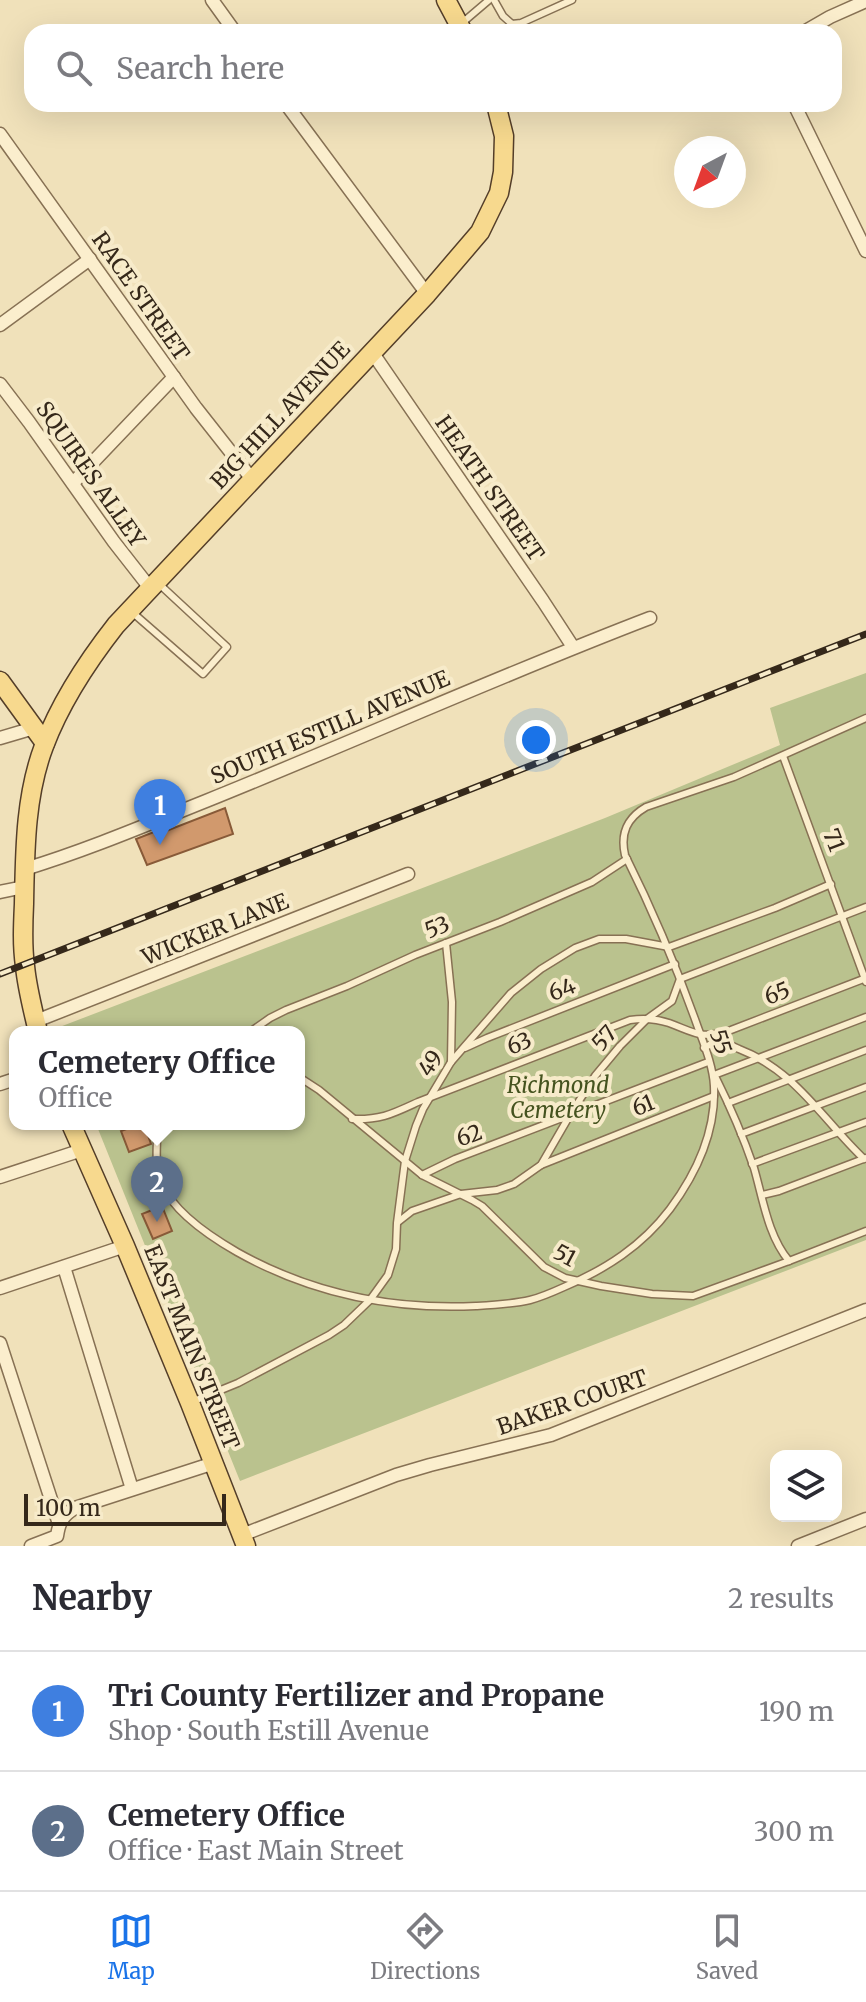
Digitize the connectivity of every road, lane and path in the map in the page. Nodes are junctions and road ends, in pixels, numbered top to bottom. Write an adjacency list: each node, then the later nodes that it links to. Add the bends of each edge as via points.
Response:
1 (212, 0): 6 (street)
2 (446, 0): 7 (main road)
3 (492, 0): 4 (lane, via 512,24); 8 (lane)
4 (572, 0)
5 (866, 1): 9 (street)
6 (229, 24)
7 (458, 24)
8 (466, 24)
9 (818, 24)
10 (292, 112): 16 (street)
11 (498, 112): 16 (main road, BIG HILL AVENUE, via 504,136 499,193 480,232)
12 (798, 112): 14 (street)
13 (0, 134): 15 (street, RACE STREET)
14 (866, 251)
15 (90, 259): 17 (street); 19 (street, RACE STREET)
16 (427, 294): 18 (main road, BIG HILL AVENUE)
17 (0, 325)
18 (372, 352): 21 (main road, BIG HILL AVENUE); 26 (street, HEATH STREET)
19 (174, 377): 21 (street, RACE STREET); 22 (street)
20 (0, 384): 22 (street, SQUIRES ALLEY)
21 (252, 479): 23 (main road, BIG HILL AVENUE)
22 (73, 483): 23 (street, SQUIRES ALLEY, via 114,542)
23 (153, 585): 24 (main road, BIG HILL AVENUE); 24 (lane, via 227,647 203,674)
24 (130, 610): 29 (main road, BIG HILL AVENUE, via 91,656)
25 (650, 618): 26 (street, SOUTH ESTILL AVENUE)
26 (573, 647): 34 (street, SOUTH ESTILL AVENUE)
27 (0, 681): 29 (main road)
28 (866, 718): 31 (lane, 55)
29 (40, 736): 30 (street); 34 (main road)
30 (0, 738)
31 (783, 756): 32 (lane, 55, via 635,814 624,833); 35 (lane, 71)
32 (627, 859): 39 (lane, 53, via 592,882); 40 (lane, 55)
33 (408, 874): 47 (street, WICKER LANE)
34 (24, 878): 36 (street, SOUTH ESTILL AVENUE); 46 (main road, via 24,965)
35 (831, 884): 38 (lane, 71); 40 (lane, 49)
36 (0, 892)
37 (866, 907): 38 (lane)
38 (842, 916): 42 (lane); 43 (lane, 71)
39 (446, 943): 48 (lane, 53, via 286,1010); 54 (lane)
40 (669, 947): 41 (lane, 55); 51 (lane, 49, via 613,938 575,948 511,993)
41 (675, 964): 42 (lane, 55); 51 (lane, 64)
42 (680, 979): 45 (lane, 57, via 672,1001); 49 (lane, 55)
43 (866, 979): 49 (lane, 65, via 731,1030)
44 (866, 1017): 53 (lane)
45 (647, 1019): 49 (lane, 63); 61 (lane, 63, via 618,1024); 64 (lane, 57, via 595,1076)
46 (37, 1026)
47 (39, 1026)
48 (262, 1026)
49 (700, 1035): 50 (lane, 55)
50 (704, 1048): 53 (lane, via 725,1043); 55 (lane, 55)
51 (462, 1049): 54 (lane, 49)
52 (866, 1050): 57 (lane)
53 (759, 1059): 56 (lane); 57 (lane)
54 (451, 1062): 61 (lane, 49)
55 (708, 1062): 56 (lane); 60 (lane, 55); 64 (lane, 62)
56 (714, 1075): 62 (lane)
57 (791, 1079): 62 (lane); 63 (lane)
58 (305, 1081): 65 (lane, 51)
59 (866, 1087): 63 (lane)
60 (714, 1096): 75 (lane, 61); 85 (lane, 55, via 706,1142 676,1200 642,1241)
61 (429, 1098): 65 (lane, 63, via 378,1118); 73 (lane, 49)
62 (728, 1103): 70 (lane)
63 (816, 1106): 69 (lane); 70 (lane)
64 (570, 1115): 75 (lane, 57); 76 (lane, 62)
65 (352, 1119): 73 (lane, 51)
66 (866, 1122): 69 (lane)
67 (74, 1130): 71 (main road, EAST MAIN STREET)
68 (158, 1130): 87 (lane, via 162,1186 193,1223 281,1275)
69 (838, 1132): 72 (lane); 74 (lane)
70 (741, 1134): 74 (lane)
71 (82, 1150): 77 (street); 82 (main road, EAST MAIN STREET)
72 (865, 1158): 79 (lane)
73 (405, 1161): 76 (lane, 51); 80 (lane, 49)
74 (752, 1164): 79 (lane)
75 (541, 1165): 78 (lane, 57, via 514,1184)
76 (422, 1175): 78 (lane, 51)
77 (0, 1177)
78 (461, 1194): 80 (lane, 57, via 412,1211); 85 (lane, 51, via 482,1206 544,1267)
79 (762, 1195): 83 (lane)
80 (397, 1223): 87 (lane, 49, via 388,1275)
81 (866, 1231): 83 (lane, 51)
82 (125, 1246): 84 (street); 90 (main road, EAST MAIN STREET)
83 (789, 1261): 85 (lane, 51, via 693,1296)
84 (64, 1267): 86 (street); 92 (street)
85 (577, 1282): 87 (lane, 55, via 530,1300 486,1305 416,1306)
86 (0, 1288)
87 (370, 1300): 90 (lane, 49, via 329,1335)
88 (866, 1310): 95 (street, BAKER COURT, via 551,1435 396,1475)
89 (0, 1343): 94 (street)
90 (190, 1403): 91 (main road, EAST MAIN STREET)
91 (214, 1463): 92 (street); 95 (main road, EAST MAIN STREET)
92 (132, 1489): 94 (street, via 75,1508)
93 (866, 1519): 97 (street)
94 (59, 1524): 96 (street, via 57,1536)
95 (244, 1541)
96 (31, 1546)
97 (798, 1546)

